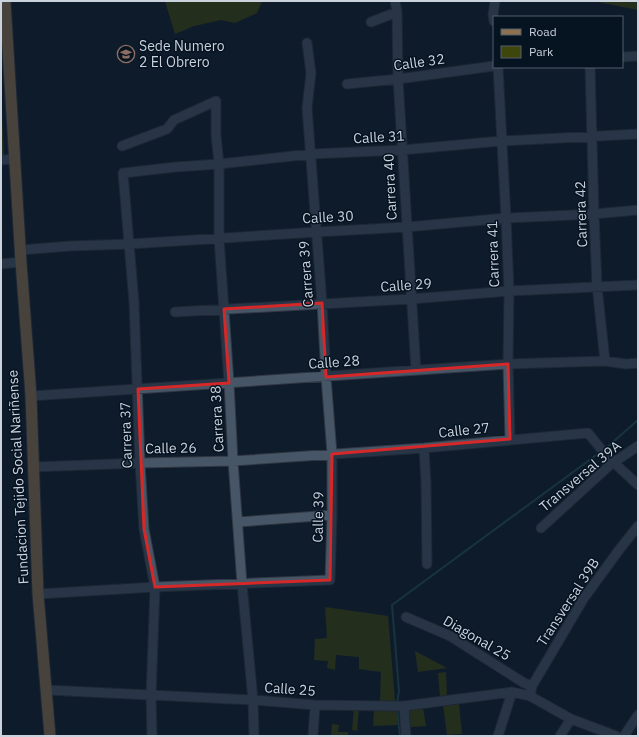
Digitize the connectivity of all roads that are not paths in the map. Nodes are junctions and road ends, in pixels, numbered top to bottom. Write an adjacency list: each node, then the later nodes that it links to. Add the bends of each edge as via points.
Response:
1 (5, 1): 21 (main road, Fundacion Tejido Social Nariñense)
2 (395, 1): 4 (street, Carrera 40)
3 (495, 1): 5 (street)
4 (396, 12): 6 (street); 13 (street, Carrera 40)
5 (494, 16)
6 (372, 22)
7 (307, 43): 20 (street, Carrera 39, via 311,74 307,108)
8 (638, 56): 9 (street)
9 (623, 57)
10 (493, 66): 13 (street, Calle 32)
11 (498, 68): 17 (street, Carrera 41)
12 (590, 68): 16 (street, Carrera 42)
13 (398, 79): 14 (street, Calle 32); 19 (street, Carrera 40)
14 (346, 84)
15 (638, 134): 16 (street, Calle 31)
16 (593, 136): 17 (street, Calle 31); 26 (street, Carrera 42)
17 (502, 141): 19 (street, Calle 31); 27 (street, Carrera 41)
18 (122, 146): 23 (street, Carrera 38, via 167,129 174,120 216,101)
19 (402, 150): 20 (street, Calle 31); 28 (street, Carrera 40)
20 (311, 154): 23 (street, Calle 31); 29 (street, Carrera 39)
21 (14, 159): 22 (street); 32 (main road, Fundacion Tejido Social Nariñense)
22 (1, 160)
23 (218, 164): 24 (street, Calle 31); 30 (street, Carrera 38)
24 (123, 173): 31 (street, Carrera 37)
25 (638, 210): 26 (street, Calle 30)
26 (594, 214): 27 (street, Calle 30); 36 (street, Carrera 42)
27 (506, 218): 28 (street, Calle 30); 37 (street, Carrera 41)
28 (407, 227): 29 (street, Calle 30); 38 (street, Carrera 40)
29 (317, 232): 30 (street, Calle 30); 39 (street, Carrera 39)
30 (219, 238): 31 (street, Calle 30); 40 (street, Carrera 38)
31 (130, 244): 32 (street, Calle 30); 48 (street, Carrera 37)
32 (20, 250): 33 (main road, Fundacion Tejido Social Nariñense)
33 (21, 262): 34 (street); 49 (main road, Fundacion Tejido Social Nariñense)
34 (1, 264)
35 (638, 285): 36 (street, Calle 29)
36 (598, 286): 37 (street, Calle 29); 42 (street, Carrera 42)
37 (509, 291): 38 (street, Calle 29); 44 (street, Carrera 41)
38 (411, 299): 39 (street, Calle 29); 45 (street, Carrera 40)
39 (322, 303): 40 (street, Calle 29); 46 (street, Carrera 39)
40 (224, 309): 41 (street, Calle 29); 47 (street, Carrera 38)
41 (175, 312)
42 (605, 361): 43 (street, Calle 28); 44 (street, Calle 28)
43 (638, 363)
44 (508, 364): 45 (street, Calle 28); 50 (street, Carrera 41)
45 (416, 370): 46 (street, Calle 28)
46 (326, 377): 47 (street, Calle 28); 53 (street, Carrera 39)
47 (229, 383): 48 (street, Calle 28); 54 (street, Carrera 38)
48 (138, 389): 49 (street, Calle 28); 55 (street, Carrera 37)
49 (31, 396): 57 (main road, Fundacion Tejido Social Nariñense)
50 (510, 440): 52 (street, Calle 27); 56 (street, Calle 27, via 588,433)
51 (638, 446): 56 (street, Transversal 39A)
52 (424, 448): 53 (street, Calle 27); 63 (street)
53 (332, 454): 54 (street, Calle 26); 59 (street, Calle 39)
54 (233, 461): 55 (street, Calle 26); 60 (street, Carrera 38)
55 (140, 463): 57 (street, Calle 26); 65 (street, Carrera 37, via 144,529)
56 (615, 463): 58 (street); 62 (street, Transversal 39A)
57 (33, 467): 66 (main road, Fundacion Tejido Social Nariñense)
58 (638, 485)
59 (332, 514): 60 (street); 64 (street, Calle 39, via 330,580)
60 (238, 522): 64 (street, Carrera 38)
61 (638, 526): 68 (street, Transversal 39B, via 584,598)
62 (541, 528)
63 (427, 564)
64 (242, 584): 65 (street); 73 (street, Carrera 38)
65 (155, 587): 66 (street); 71 (street, Carrera 37)
66 (38, 594): 69 (main road, Fundacion Tejido Social Nariñense)
67 (406, 617): 68 (street, Diagonal 25, via 450,636)
68 (532, 686): 72 (street, Transversal 39B)
69 (47, 690): 71 (street, Calle 25); 78 (main road, Fundacion Tejido Social Nariñense)
70 (512, 692): 72 (street, Calle 25); 75 (street, Calle 25); 83 (street)
71 (150, 696): 73 (street, Calle 25); 79 (street, Carrera 37)
72 (530, 696): 77 (street)
73 (253, 700): 74 (street, Calle 25); 80 (street, Carrera 38)
74 (315, 705): 75 (street, Calle 25); 81 (street)
75 (399, 706): 82 (street)
76 (638, 715): 86 (street)
77 (571, 719): 84 (street); 85 (street)
78 (50, 736)
79 (152, 736)
80 (254, 736)
81 (313, 736)
82 (406, 736)
83 (498, 736)
84 (560, 736)
85 (616, 736)
86 (624, 736)

